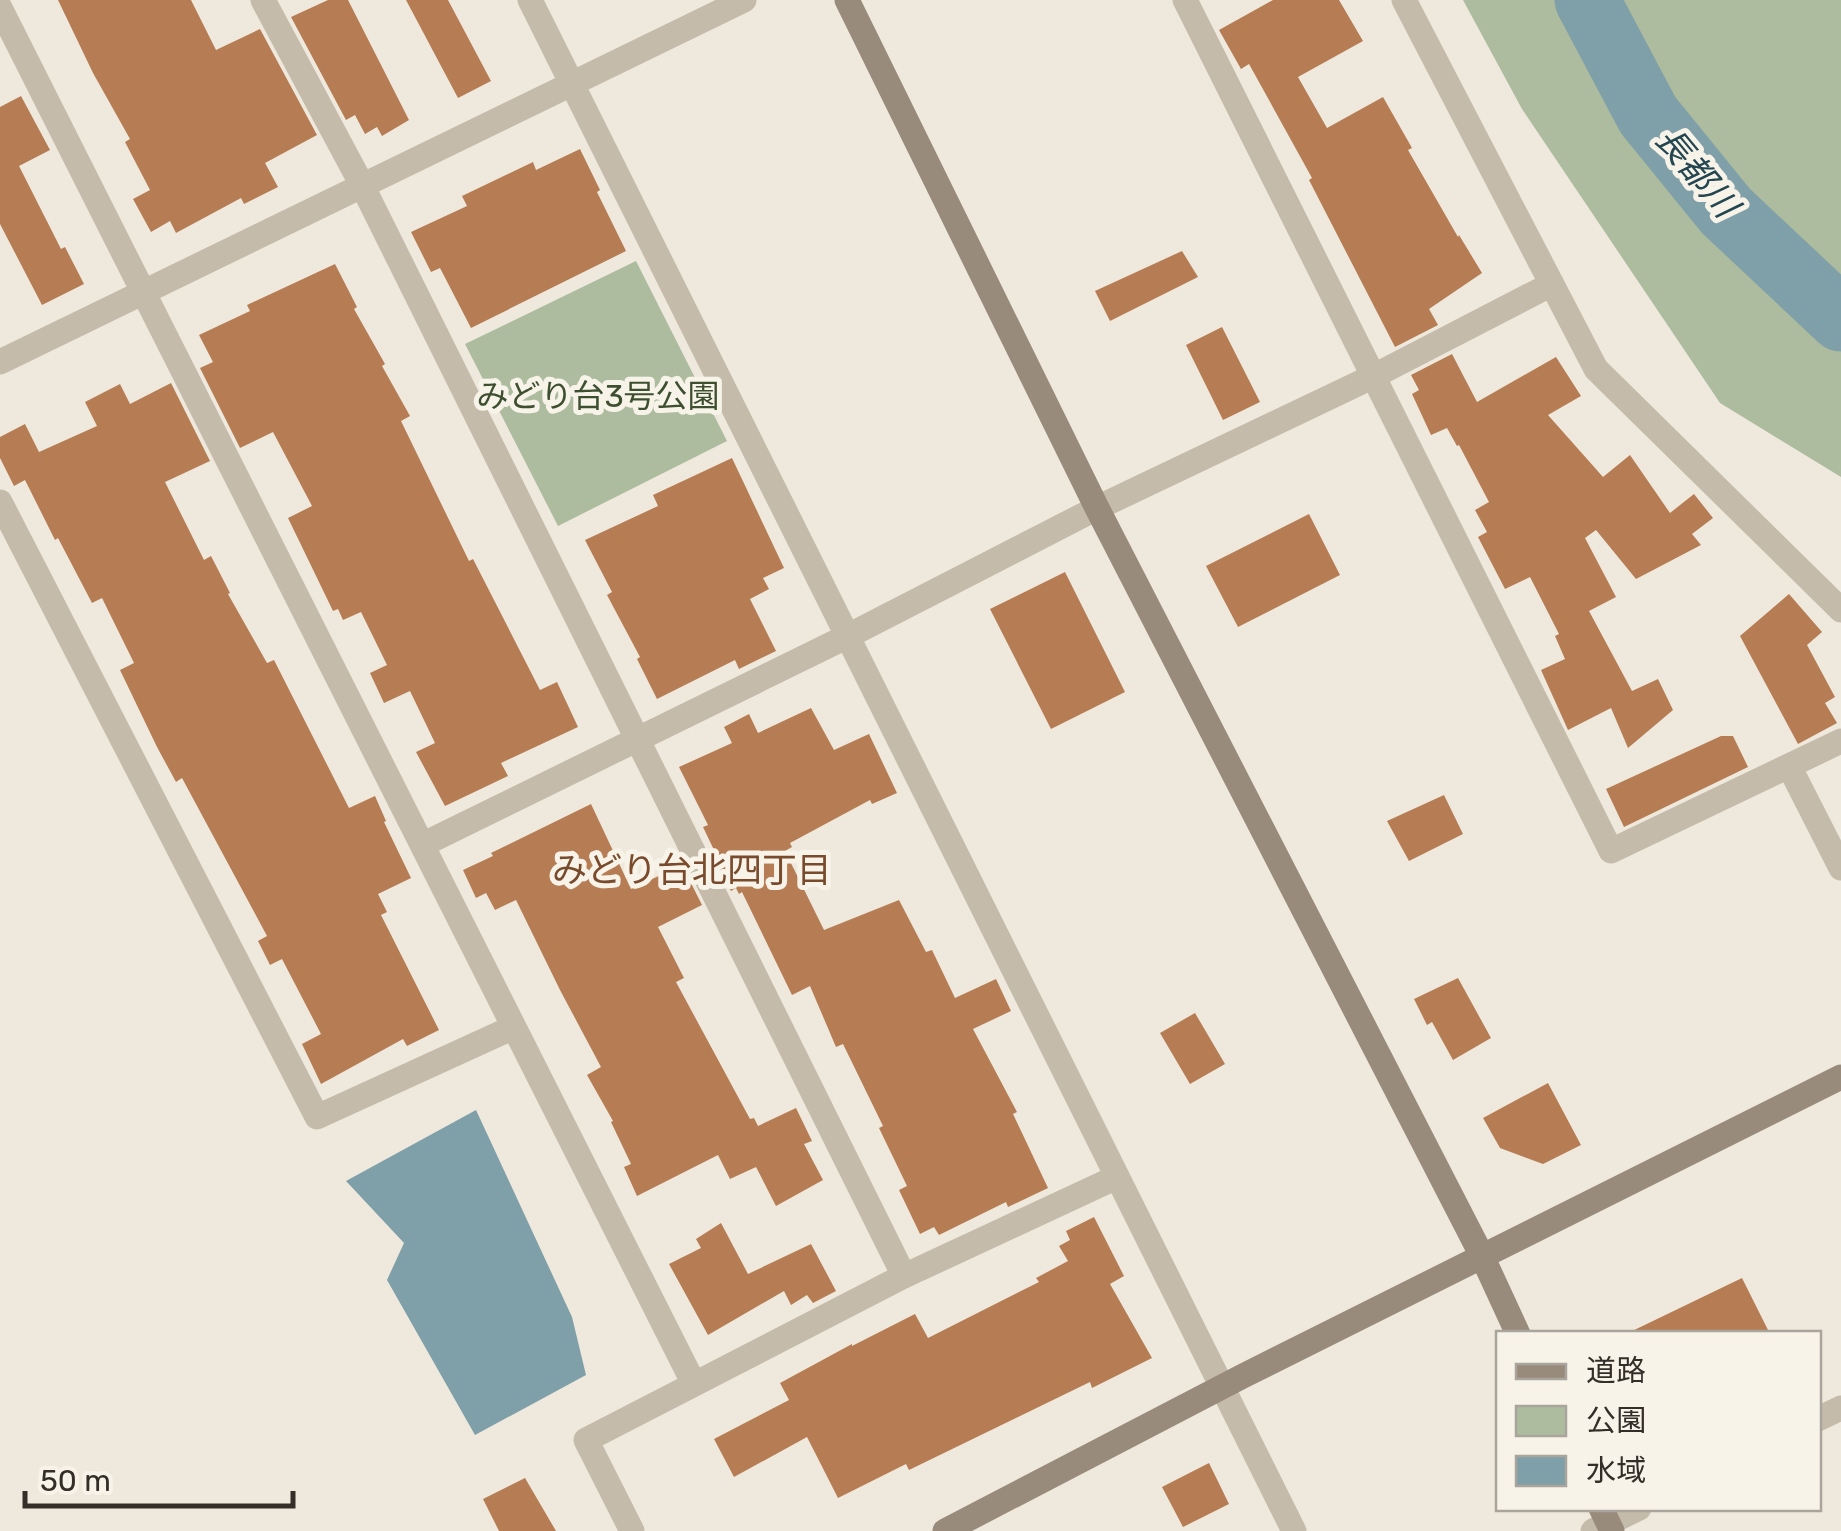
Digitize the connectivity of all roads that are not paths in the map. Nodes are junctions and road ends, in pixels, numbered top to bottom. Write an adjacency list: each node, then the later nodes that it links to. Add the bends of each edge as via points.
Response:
1 (264, 0): 9 (street)
2 (530, 0): 8 (street)
3 (744, 0): 8 (street)
4 (847, 0): 15 (street)
5 (1184, 0): 13 (street)
6 (1404, 0): 10 (street)
7 (0, 8): 11 (street)
8 (572, 84): 9 (street); 17 (street)
9 (362, 185): 11 (street); 18 (street)
10 (1552, 284): 13 (street); 16 (street, via 1596,369)
11 (143, 292): 12 (street); 21 (street)
12 (0, 362)
13 (1374, 376): 15 (street); 20 (street, via 1612,851)
14 (0, 502): 23 (street, via 316,1117)
15 (1097, 508): 17 (street); 26 (street)
16 (1841, 610)
17 (848, 636): 18 (street); 25 (street)
18 (638, 739): 21 (street); 27 (street)
19 (1841, 741): 20 (street)
20 (1789, 766): 22 (street)
21 (422, 845): 23 (street)
22 (1841, 868)
23 (514, 1027): 29 (street)
24 (1841, 1076): 26 (street)
25 (1117, 1177): 27 (street); 30 (street)
26 (1482, 1256): 28 (street); 30 (street)
27 (904, 1276): 29 (street)
28 (1517, 1331)
29 (694, 1384): 33 (street, via 586,1440)
30 (1222, 1387): 34 (street); 35 (street)
31 (1632, 1511): 32 (street)
32 (1604, 1524)
33 (632, 1531)
34 (945, 1531)
35 (1294, 1531)

